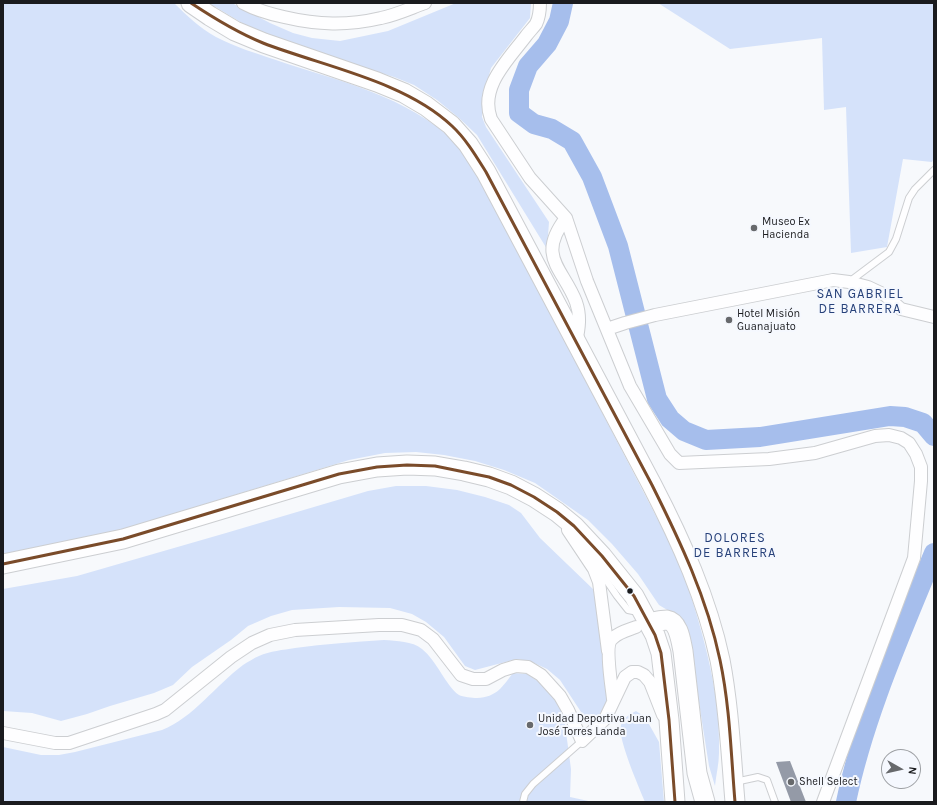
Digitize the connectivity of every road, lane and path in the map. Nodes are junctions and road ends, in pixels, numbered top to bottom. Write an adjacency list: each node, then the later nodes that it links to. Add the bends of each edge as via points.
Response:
1 (191, 3): 10 (main road, via 235,31 404,93 451,125 468,144 486,172)
2 (243, 3): 3 (street, via 272,14 307,22 342,24 382,18)
3 (425, 3)
4 (540, 3): 6 (street, via 536,24 491,84 488,111 530,178)
5 (934, 170): 7 (lane, via 909,198 896,239 889,252)
6 (566, 218): 9 (street); 10 (street, via 554,239 552,254 576,302 580,316)
7 (849, 282): 8 (street, via 885,295 901,309); 9 (street, via 832,280 655,315)
8 (934, 317)
9 (607, 330): 25 (street, via 630,386 670,454 679,463 769,459 814,453 875,436 888,435 909,443 916,454 921,468 914,558)
10 (576, 342): 19 (main road, via 677,534 693,572 710,621 720,661)
11 (557, 512): 12 (main road, via 511,485 489,477 434,466 407,464 339,474 123,539); 13 (main road, via 602,556 634,596); 14 (street, via 594,569 599,582)
12 (3, 564)
13 (646, 620): 14 (street, via 612,638); 17 (main road, via 661,653); 22 (main road, via 672,622 679,634 696,774)
14 (608, 650): 15 (street)
15 (613, 701): 17 (street, via 625,677 632,672 644,675 650,682); 18 (street, via 606,719)
16 (3, 733): 18 (street, via 55,743 69,742 165,710 231,656 270,635 296,630 402,625 421,630 432,639 461,675 473,679 486,678 516,666 528,666 541,675 560,696)
17 (670, 735): 21 (main road)
18 (582, 741): 20 (lane, via 532,784)
19 (734, 782): 23 (main road); 24 (lane, via 758,777 767,780)
20 (523, 802)
21 (675, 802)
22 (705, 802)
23 (735, 802)
24 (775, 802)
25 (823, 802)

